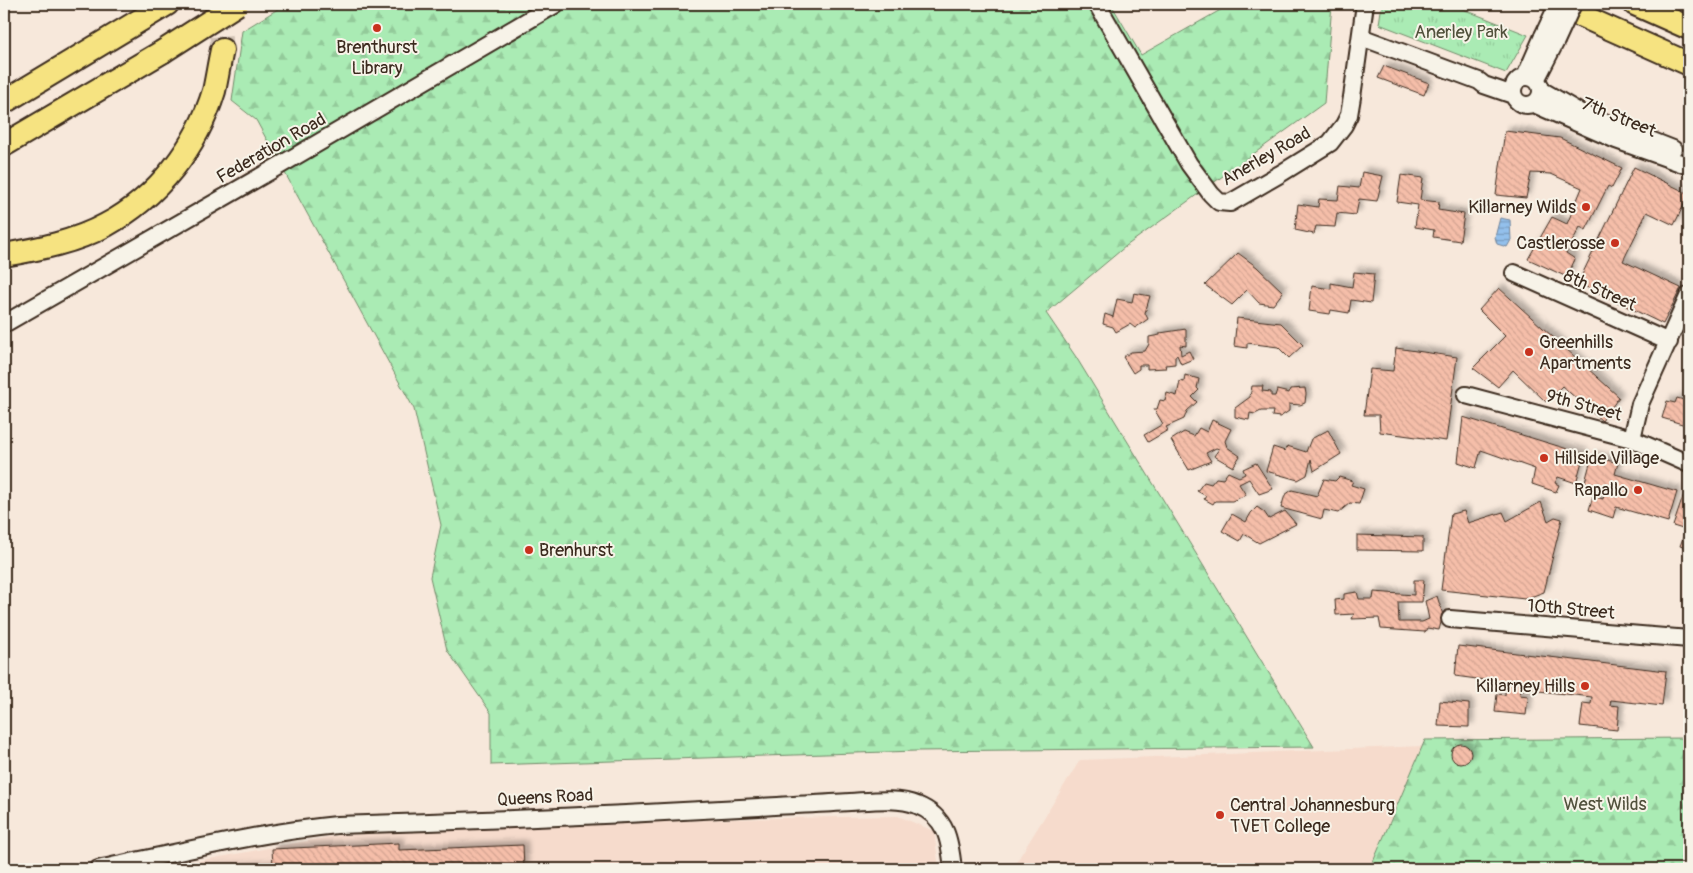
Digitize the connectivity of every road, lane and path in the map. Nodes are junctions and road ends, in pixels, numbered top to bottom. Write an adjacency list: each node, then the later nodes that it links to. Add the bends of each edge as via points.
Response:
1 (168, 4): 15 (highway)
2 (237, 4): 17 (highway, bridge)
3 (556, 4): 23 (street, Federation Road)
4 (1097, 4): 10 (street, Anerley Road, via 1189,164 1210,194 1224,203 1280,174 1338,134 1349,115)
5 (1365, 4): 10 (street, Anerley Road)
6 (1557, 4): 11 (street, bridge); 13 (highway)
7 (1573, 4): 11 (street, bridge)
8 (1635, 4): 9 (highway)
9 (1689, 28)
10 (1361, 37): 14 (street, 7th Street, via 1479,81 1487,78)
11 (1550, 39): 14 (street)
12 (222, 50): 20 (highway, via 214,90 193,141 170,174 136,206 84,235 59,244)
13 (1689, 64)
14 (1527, 88): 16 (street, 7th Street)
15 (4, 102)
16 (1618, 134): 18 (street, 7th Street); 19 (street, 7th Street)
17 (4, 145)
18 (1689, 156)
19 (1689, 166)
20 (4, 255)
21 (1514, 274): 24 (street, 8th Street)
22 (1689, 295): 24 (street)
23 (4, 324)
24 (1669, 342): 26 (street, via 1640,404)
25 (1466, 395): 26 (street, 9th Street)
26 (1632, 439): 27 (street, 9th Street)
27 (1689, 464)
28 (1450, 620): 29 (street, 10th Street)
29 (1689, 639)
30 (98, 869): 31 (street, Queens Road, via 263,835 337,825 877,801 914,803 938,818 948,836)
31 (953, 869)

